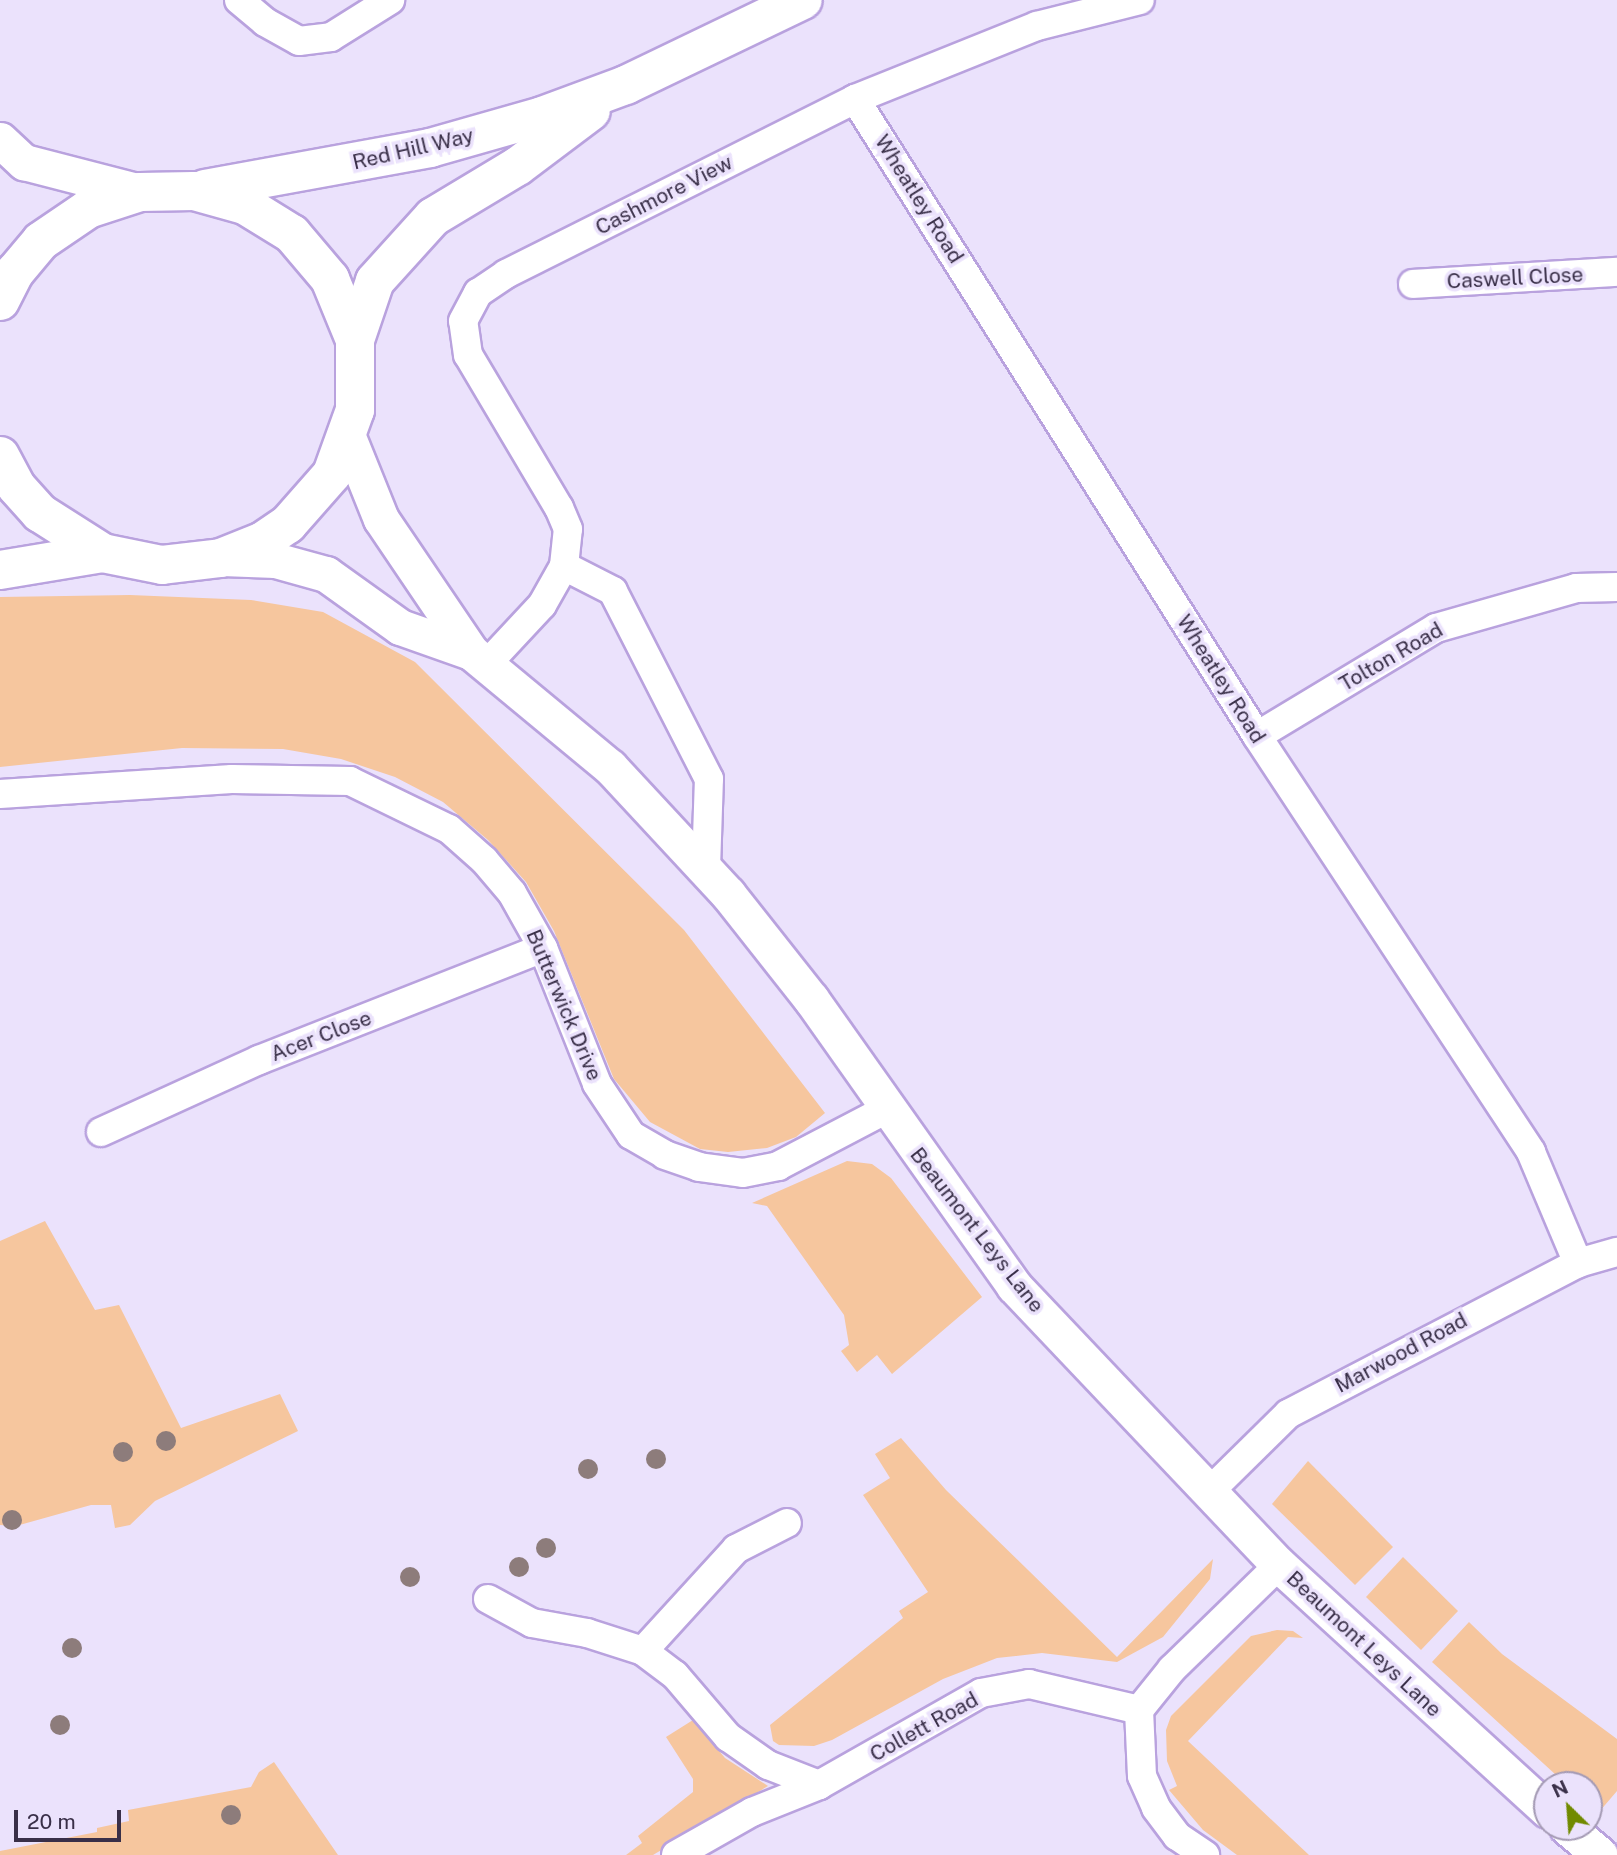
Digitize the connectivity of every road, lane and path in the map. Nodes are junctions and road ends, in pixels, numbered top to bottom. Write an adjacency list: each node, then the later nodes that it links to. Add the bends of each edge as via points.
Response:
1 (239, 0): 2 (street, via 299,41 331,37)
2 (390, 0)
3 (803, 0): 5 (highway, Red Hill Way)
4 (1140, 0): 6 (street, Cashmore View, via 1037,26)
5 (626, 85): 8 (highway, Red Hill Way, via 542,117 430,148); 13 (highway, Red Hill Way, via 518,166 433,217 375,281)
6 (855, 99): 18 (street, Cashmore View, via 506,274 478,293 463,321 468,355 559,508 568,529); 22 (street, Wheatley Road)
7 (0, 140): 9 (street, via 24,162)
8 (194, 191): 9 (highway); 13 (highway, via 245,205 292,234 330,279)
9 (140, 192): 12 (highway, via 88,209 41,241 15,272)
10 (1617, 272): 11 (street, Caswell Close)
11 (1413, 284)
12 (0, 301)
13 (355, 340): 14 (highway, via 355,410)
14 (348, 437): 17 (highway, via 332,474 288,524 261,542); 21 (street, Beaumont Leys Lane, via 381,519)
15 (0, 456): 16 (highway, via 16,486 40,513)
16 (103, 553): 17 (highway, via 162,565); 19 (highway)
17 (221, 558): 21 (street, Beaumont Leys Lane, via 275,560 326,574 400,627)
18 (565, 566): 21 (street, Cashmore View, via 542,605); 24 (street, via 613,591 709,779)
19 (0, 570)
20 (1617, 587): 22 (street, Tolton Road, via 1576,588 1436,628)
21 (479, 658): 24 (street, Beaumont Leys Lane, via 610,767)
22 (1257, 736): 29 (street, Wheatley Road, via 1531,1152)
23 (0, 794): 25 (street, Butterwick Drive, via 232,779 350,781 401,802 457,837 512,893)
24 (706, 868): 26 (street, Beaumont Leys Lane, via 811,999)
25 (543, 948): 26 (street, Butterwick Drive, via 597,1084 631,1135 665,1155 699,1167 743,1173 778,1166); 27 (street, Acer Close, via 259,1059)
26 (885, 1110): 30 (street, Beaumont Leys Lane, via 1014,1286)
27 (101, 1132)
28 (1617, 1252): 29 (street, Marwood Road)
29 (1578, 1263): 30 (street, Marwood Road, via 1288,1414)
30 (1209, 1492): 32 (street, Beaumont Leys Lane)
31 (787, 1523): 34 (street, via 736,1549)
32 (1279, 1565): 35 (street, via 1172,1669); 37 (street, Beaumont Leys Lane)
33 (488, 1599): 34 (street, via 532,1623 587,1633)
34 (643, 1651): 36 (street, via 675,1675 728,1737 768,1765)
35 (1139, 1710): 36 (street, Collett Road, via 1029,1685 981,1693); 40 (street, via 1142,1776 1156,1808 1177,1836)
36 (819, 1785): 39 (street, Collett Road, via 751,1812)
37 (1533, 1797)
38 (1584, 1841): 41 (street)
39 (676, 1855)
40 (1205, 1855)
41 (1600, 1855)

